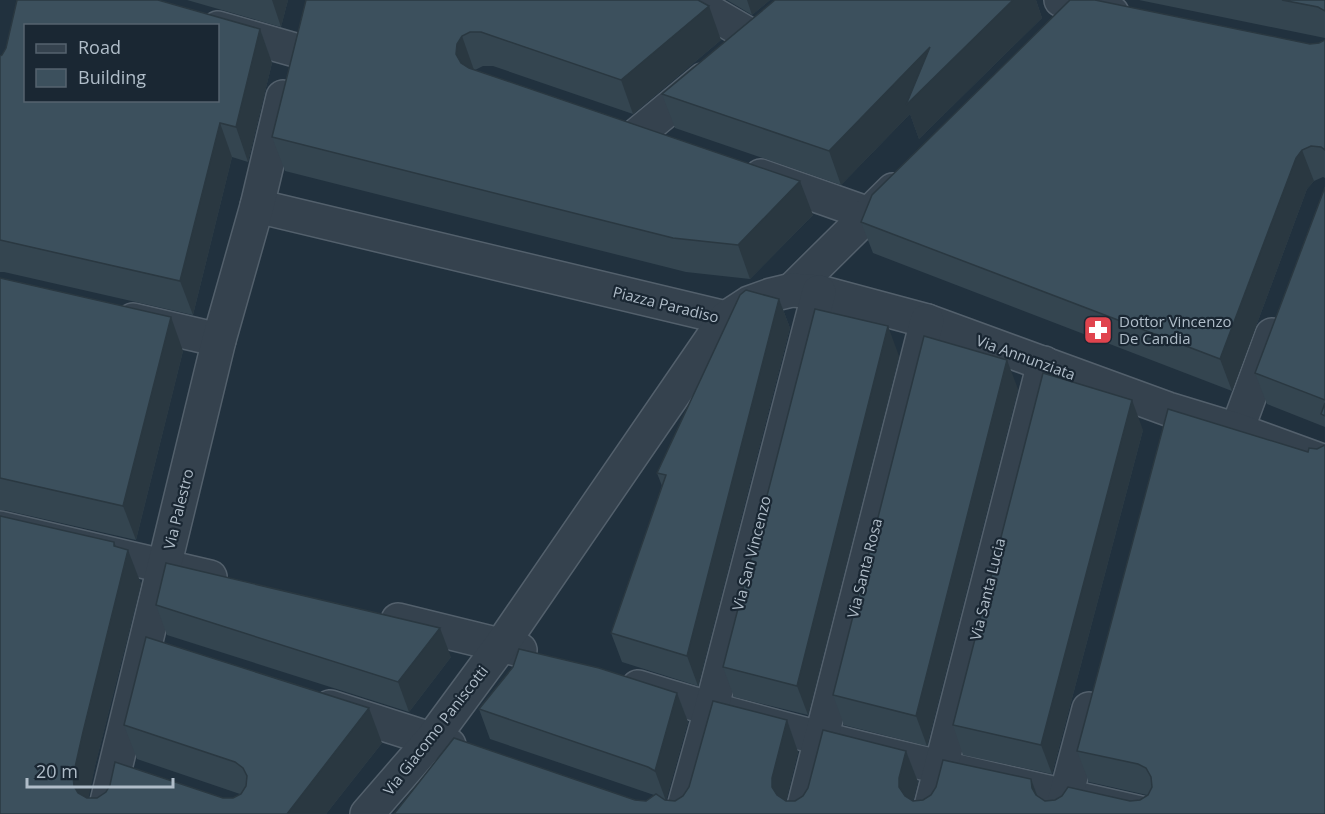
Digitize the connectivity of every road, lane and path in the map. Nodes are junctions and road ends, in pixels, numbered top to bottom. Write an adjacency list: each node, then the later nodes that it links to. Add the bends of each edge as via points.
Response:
1 (689, 0): 7 (street)
2 (1076, 2): 4 (street); 6 (street)
3 (781, 15): 7 (street)
4 (1138, 19)
5 (219, 28): 13 (street, Via Palestro, via 299,35)
6 (1055, 32)
7 (755, 38): 9 (street)
8 (606, 123): 9 (street)
9 (638, 134): 10 (street)
10 (671, 145)
11 (737, 168): 14 (street)
12 (911, 172): 14 (street)
13 (257, 206): 18 (street, Piazza Paradiso); 20 (street, Via Palestro)
14 (869, 214): 15 (street)
15 (805, 291): 18 (street, via 771,295 748,303); 19 (street, Via Annunziata); 37 (street, Via San Vincenzo)
16 (1283, 307): 23 (street)
17 (104, 314): 20 (street)
18 (726, 318): 30 (street, Piazza Paradiso)
19 (927, 321): 21 (street, Via Annunziata); 38 (street, Via Santa Rosa)
20 (219, 340): 27 (street, Via Palestro)
21 (1044, 363): 22 (street, Via Annunziata); 41 (street, Via Santa Lucia)
22 (1168, 409): 23 (street, Via Annunziata); 24 (street)
23 (1237, 430): 25 (street, Via Annunziata)
24 (1159, 443)
25 (1325, 462)
26 (0, 528): 27 (street)
27 (164, 566): 28 (street); 31 (street, Via Palestro)
28 (234, 582)
29 (374, 615): 30 (street)
30 (502, 644): 33 (street); 39 (street, Via Giacomo Paniscotti)
31 (144, 648): 32 (street); 42 (street, Via Palestro)
32 (177, 658)
33 (546, 658)
34 (612, 679): 37 (street)
35 (1096, 682): 44 (street)
36 (299, 697): 39 (street)
37 (711, 710): 38 (street); 47 (street, Via San Vincenzo)
38 (821, 737): 41 (street); 48 (street, Via Santa Rosa)
39 (432, 739): 40 (street); 46 (street, Via Giacomo Paniscotti)
40 (476, 754)
41 (941, 769): 44 (street); 49 (street, Via Santa Lucia)
42 (113, 771): 43 (street); 45 (street, Via Palestro)
43 (145, 781)
44 (1063, 805): 50 (street)
45 (104, 814)
46 (367, 814)
47 (682, 814)
48 (802, 814)
49 (929, 814)
50 (1145, 814)

